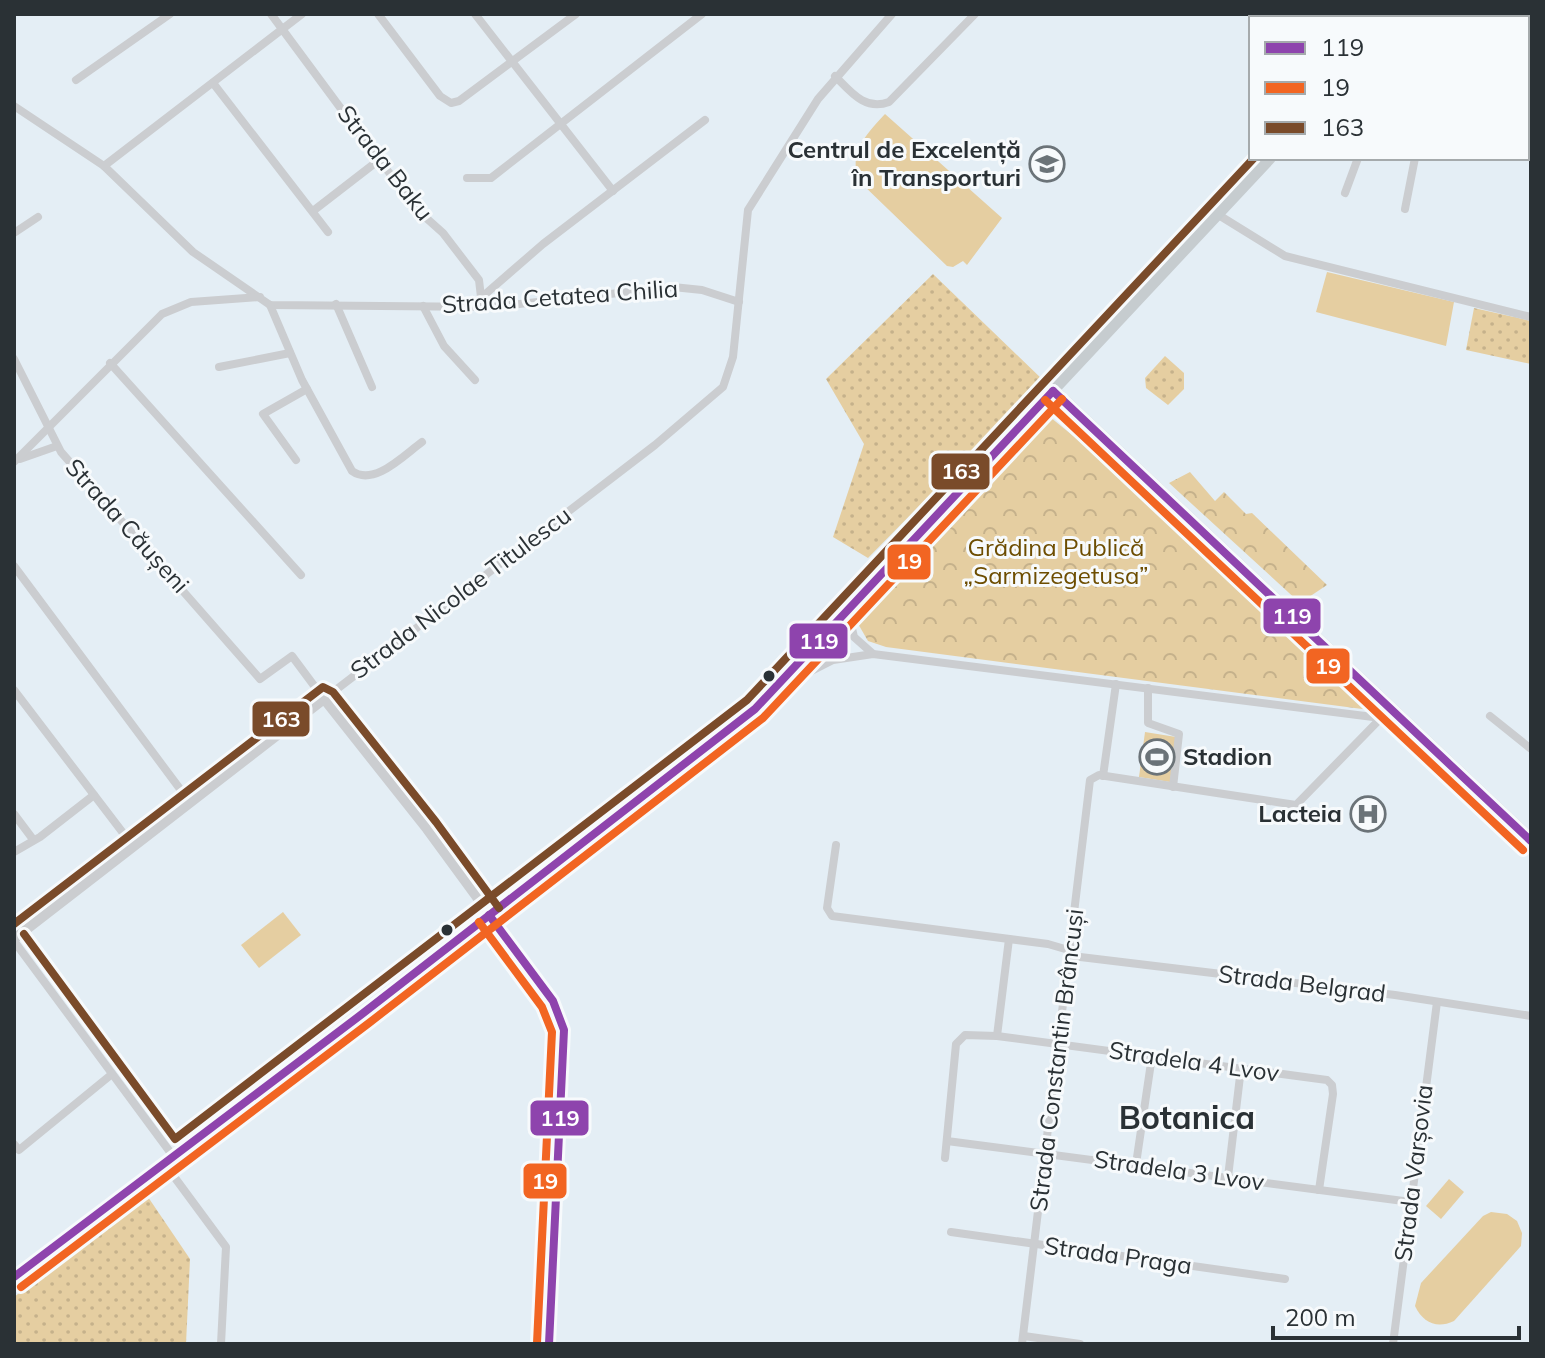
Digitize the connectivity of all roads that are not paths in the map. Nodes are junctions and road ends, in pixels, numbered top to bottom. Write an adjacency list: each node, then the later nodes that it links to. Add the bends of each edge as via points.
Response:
1 (170, 14): 13 (street)
2 (271, 14): 10 (street, Strada Baku)
3 (302, 14): 10 (street)
4 (378, 14): 11 (street, via 440,96 451,103)
5 (475, 14): 11 (street)
6 (702, 14): 17 (street)
7 (892, 14): 12 (street)
8 (975, 14): 12 (street, via 889,102 865,103)
9 (573, 15): 11 (street)
10 (281, 29): 14 (street); 18 (street, Strada Baku)
11 (511, 63): 17 (street)
12 (835, 76): 34 (street, via 748,210)
13 (76, 80)
14 (213, 83): 22 (street); 27 (street)
15 (16, 111): 22 (street)
16 (705, 120): 24 (street)
17 (561, 126): 23 (street, via 491,178); 24 (street)
18 (379, 160): 27 (street); 33 (street, Strada Baku, via 469,268 482,287)
19 (1268, 160): 28 (main road)
20 (1357, 160): 25 (street)
21 (1415, 160): 26 (street)
22 (104, 166): 32 (street, via 193,252)
23 (467, 178)
24 (613, 191): 33 (street)
25 (1345, 193)
26 (1405, 209)
27 (313, 211): 30 (street)
28 (1217, 214): 39 (street, via 1285,256); 47 (main road)
29 (38, 217): 31 (street)
30 (328, 232)
31 (14, 233)
32 (260, 297): 36 (street); 42 (street, via 191,302 169,309)
33 (481, 297): 38 (street)
34 (739, 302): 38 (street, Strada Cetatea Chilia, via 673,287); 63 (street, Strada Nicolae Titulescu, via 729,375 704,406)
35 (336, 304): 36 (street, Strada Cetatea Chilia); 37 (street, Strada Cetatea Chilia); 45 (street)
36 (270, 305): 40 (street)
37 (423, 306): 38 (street, Strada Cetatea Chilia); 44 (street, via 444,346)
38 (474, 307)
39 (1531, 317)
40 (290, 353): 43 (street); 46 (street)
41 (14, 359): 48 (street, Strada Căușeni)
42 (110, 363): 48 (street); 54 (street)
43 (219, 367)
44 (475, 380)
45 (372, 387)
46 (307, 389): 49 (street, via 337,449 357,475 375,475); 51 (street, via 263,414)
47 (1053, 391): 57 (main road); 64 (main road)
48 (47, 429): 50 (street, Strada Căușeni); 52 (street)
49 (422, 442)
50 (57, 446): 52 (street); 63 (street, Strada Căușeni, via 260,679 292,656)
51 (296, 460)
52 (15, 461)
53 (14, 566): 55 (street)
54 (301, 575)
55 (23, 578): 56 (street); 70 (street)
56 (14, 585)
57 (848, 612): 58 (street, via 854,637); 62 (main road)
58 (873, 654): 59 (street); 62 (street, via 833,660)
59 (1116, 684): 60 (street); 67 (street)
60 (1148, 688): 64 (street); 68 (street, via 1148,723 1179,734)
61 (14, 690): 69 (street)
62 (775, 690): 77 (main road)
63 (324, 699): 70 (street, Strada Nicolae Titulescu); 77 (street)
64 (1388, 715): 68 (street, via 1296,805); 73 (main road)
65 (1490, 716): 66 (street)
66 (1531, 749)
67 (1103, 776): 68 (street); 80 (street, Strada Constantin Brâncuși, via 1093,777 1089,784)
68 (1173, 787)
69 (94, 795): 72 (street); 75 (street)
70 (189, 801): 75 (street, Strada Nicolae Titulescu)
71 (14, 814): 72 (street)
72 (32, 838): 76 (street)
73 (1531, 841)
74 (836, 845): 78 (street, Strada Belgrad, via 830,915)
75 (133, 846): 79 (street, Strada Nicolae Titulescu)
76 (14, 852)
77 (489, 915): 92 (main road); 103 (street, via 553,1001 564,1030)
78 (1009, 939): 80 (street, Strada Belgrad); 83 (street)
79 (14, 940): 87 (street)
80 (1072, 953): 81 (street, Strada Belgrad); 84 (street, Strada Constantin Brâncuși)
81 (1437, 1002): 82 (street, Strada Belgrad); 96 (street, Strada Varșovia)
82 (1531, 1016)
83 (997, 1036): 84 (street, Stradela 4 Lvov); 88 (street, Stradela 4 Lvov, via 972,1034 956,1044)
84 (1060, 1045): 85 (street, Stradela 4 Lvov); 90 (street, Strada Constantin Brâncuși)
85 (1152, 1056): 86 (street, Stradela 4 Lvov); 93 (street)
86 (1241, 1068): 94 (street); 95 (street, Stradela 4 Lvov, via 1322,1079 1332,1085)
87 (112, 1074): 89 (street, via 19,1150); 92 (street)
88 (947, 1141): 90 (street, Stradela 3 Lvov); 91 (street)
89 (14, 1144)
90 (1045, 1153): 93 (street, Stradela 3 Lvov); 98 (street, Strada Constantin Brâncuși)
91 (945, 1158)
92 (169, 1160): 99 (main road); 102 (street, via 224,1242)
93 (1136, 1164): 94 (street, Stradela 3 Lvov)
94 (1228, 1177): 95 (street, Stradela 3 Lvov)
95 (1319, 1190): 96 (street, Stradela 3 Lvov)
96 (1411, 1202): 105 (street, Strada Varșovia)
97 (951, 1232): 98 (street, Strada Praga)
98 (1033, 1245): 100 (street, Strada Praga); 101 (street, Strada Constantin Brâncuși)
99 (14, 1277)
100 (1285, 1279)
101 (1023, 1340): 104 (street)
102 (221, 1344)
103 (549, 1344)
104 (1080, 1344)
105 (1393, 1344)

